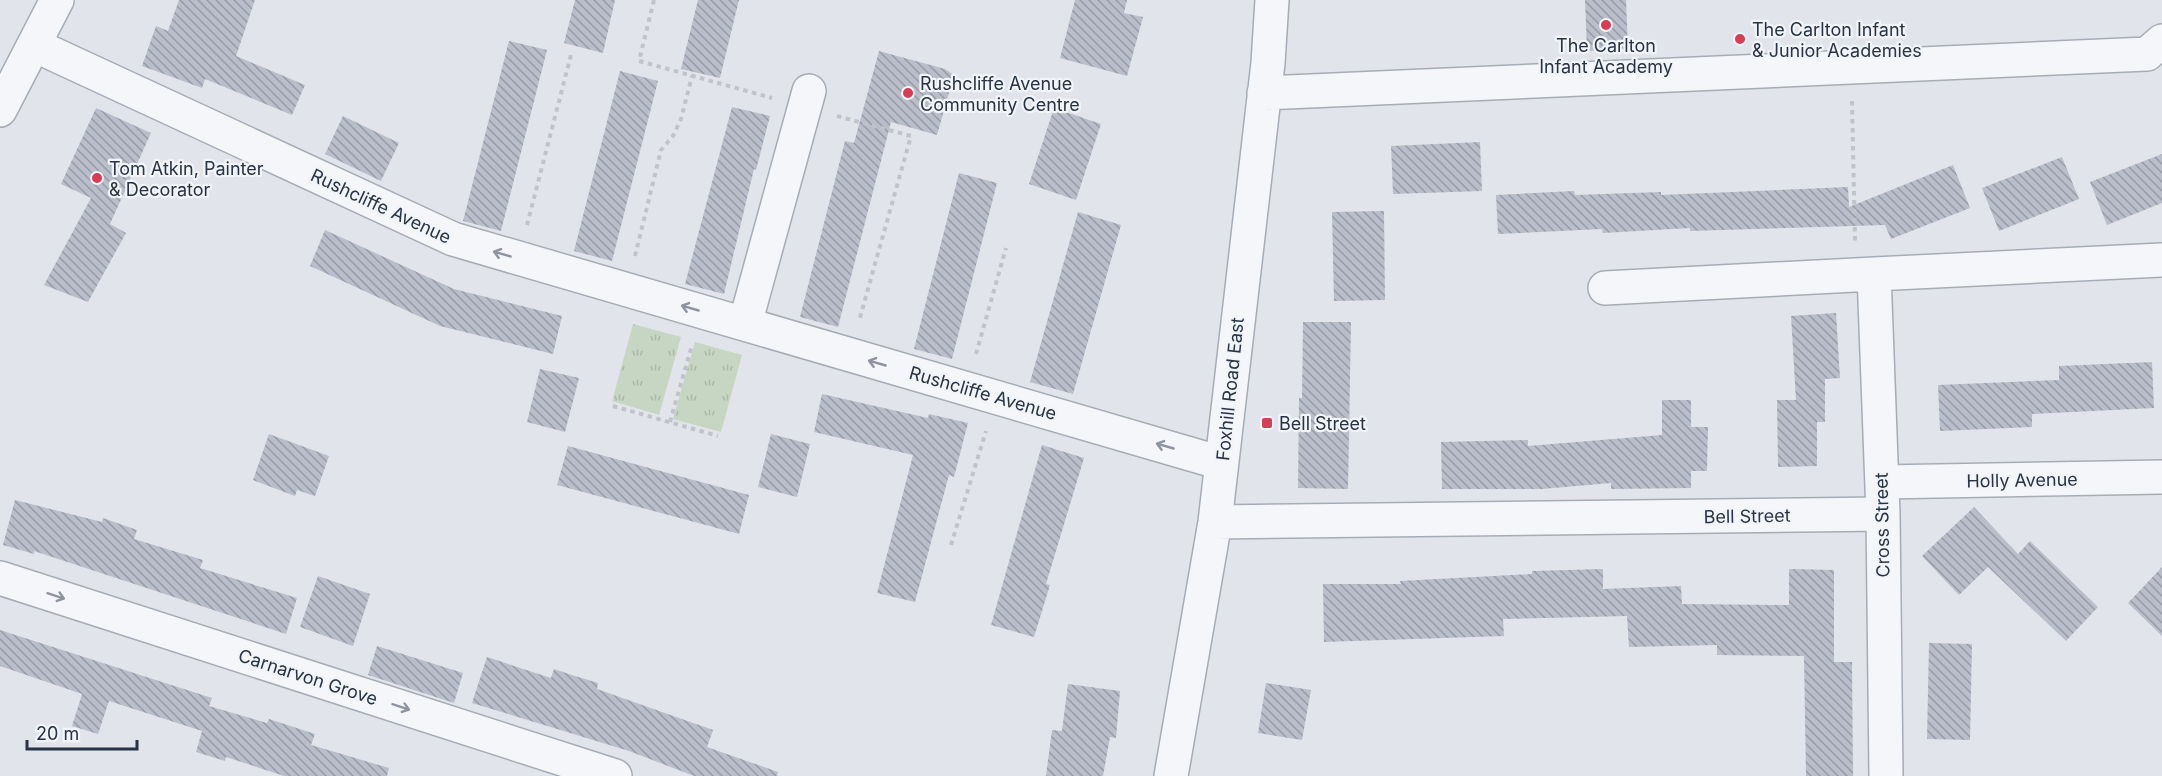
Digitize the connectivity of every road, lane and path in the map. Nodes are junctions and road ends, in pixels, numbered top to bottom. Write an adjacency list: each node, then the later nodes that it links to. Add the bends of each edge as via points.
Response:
1 (57, 0): 4 (street)
2 (1272, 0): 8 (street, Foxhill Road East)
3 (2162, 42): 8 (street, via 2146,54)
4 (34, 45): 10 (street); 12 (street, Rushcliffe Avenue, one-way to 4, via 453,239)
5 (572, 51): 12 (path)
6 (692, 76): 16 (path, via 677,128 661,150)
7 (809, 91): 18 (street)
8 (1264, 93): 23 (street, Foxhill Road East)
9 (1852, 98): 14 (path, via 1855,258)
10 (0, 110)
11 (1006, 248): 19 (path)
12 (518, 259): 16 (street, Rushcliffe Avenue)
13 (2162, 260): 14 (street)
14 (1874, 274): 15 (street); 25 (street, Cross Street)
15 (1605, 288)
16 (626, 290): 17 (street, Rushcliffe Avenue, one-way to 16)
17 (701, 311): 18 (street, Rushcliffe Avenue); 21 (path)
18 (745, 324): 19 (street, Rushcliffe Avenue, one-way to 18)
19 (981, 393): 23 (street, Rushcliffe Avenue, one-way to 19); 28 (path)
20 (613, 406): 21 (path)
21 (670, 422): 22 (path)
22 (718, 436)
23 (1221, 463): 27 (street, Foxhill Road East)
24 (2162, 477): 25 (street, Holly Avenue)
25 (1881, 482): 26 (street, Cross Street)
26 (1883, 514): 27 (street, Bell Street); 32 (street, Cross Street)
27 (1215, 522): 31 (street, Foxhill Road East)
28 (951, 545)
29 (0, 578): 30 (street, Carnarvon Grove, one-way to 30)
30 (615, 776)
31 (1171, 776)
32 (1887, 776)

